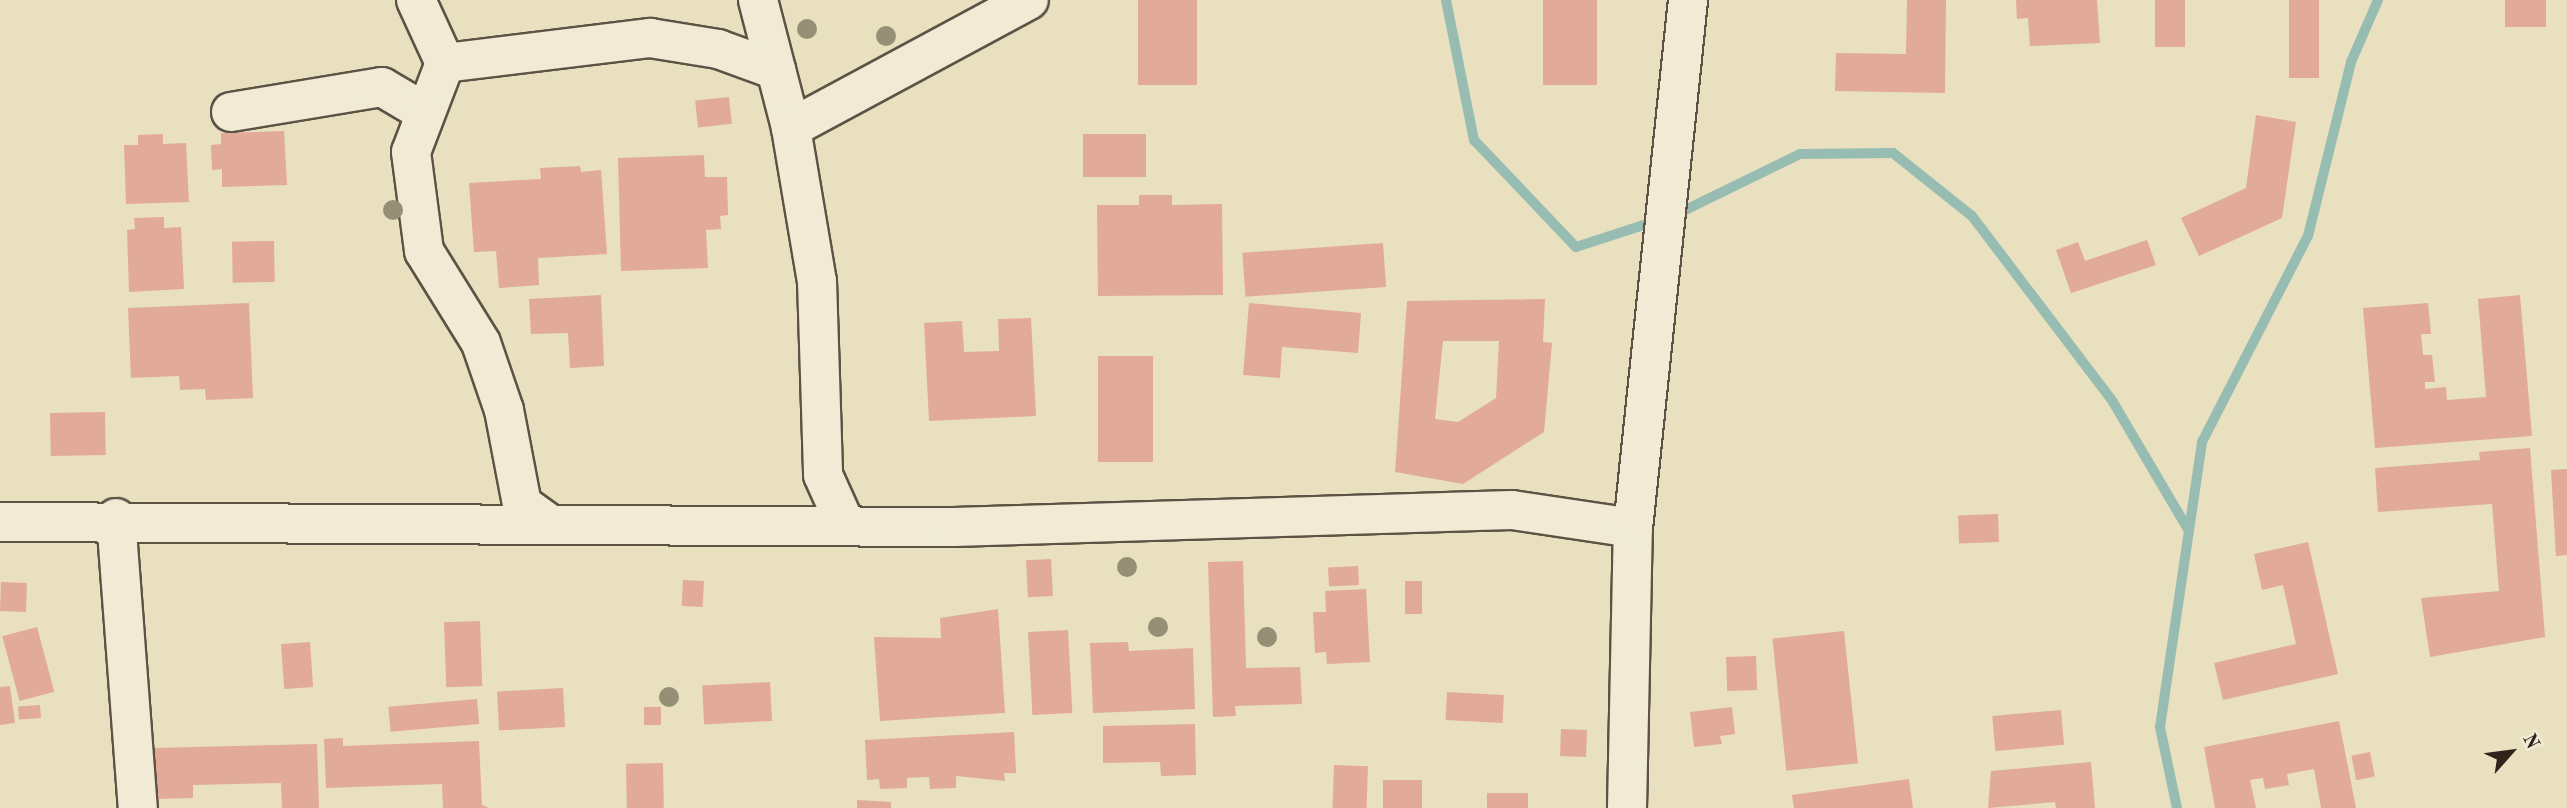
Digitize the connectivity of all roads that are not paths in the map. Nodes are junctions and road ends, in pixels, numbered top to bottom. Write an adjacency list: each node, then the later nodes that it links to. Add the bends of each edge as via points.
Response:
1 (416, 0): 5 (street)
2 (758, 0): 6 (street)
3 (1029, 0): 9 (street)
4 (1688, 0): 14 (street)
5 (445, 63): 6 (street, via 650,38 718,49); 8 (street)
6 (776, 70): 9 (street)
7 (231, 112): 8 (street, via 382,87 419,109)
8 (423, 120): 12 (street, via 411,152 424,251 481,343 504,410 522,504)
9 (792, 128): 13 (street, via 817,281 823,475)
10 (116, 519): 11 (street); 12 (street); 15 (street)
11 (0, 522)
12 (547, 522): 13 (street)
13 (846, 526): 14 (street, via 1512,510)
14 (1633, 528): 16 (street)
15 (138, 808)
16 (1627, 808)

